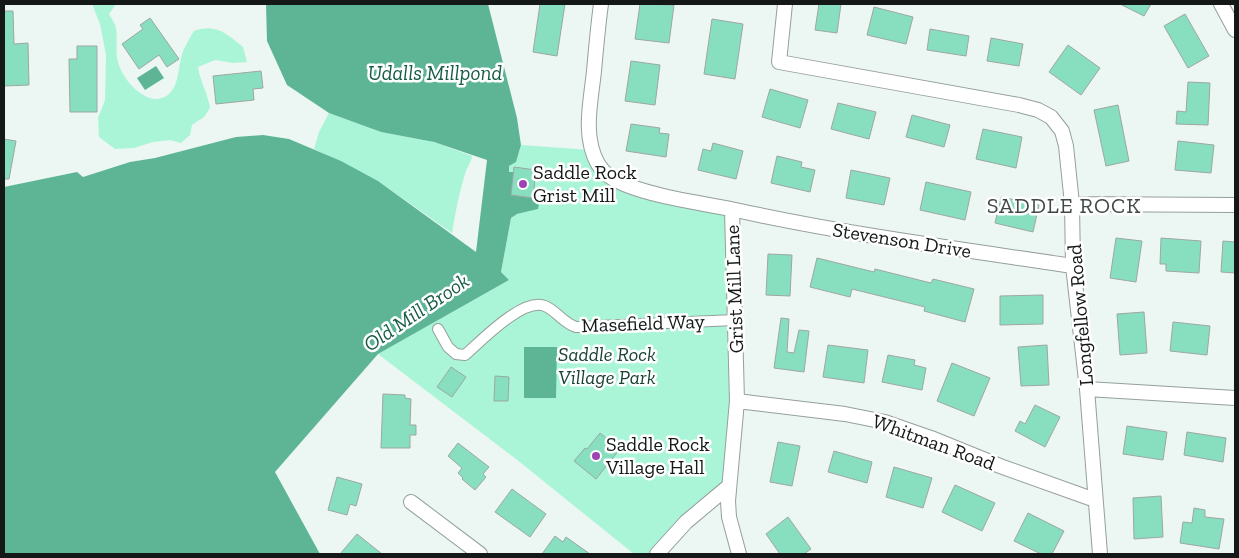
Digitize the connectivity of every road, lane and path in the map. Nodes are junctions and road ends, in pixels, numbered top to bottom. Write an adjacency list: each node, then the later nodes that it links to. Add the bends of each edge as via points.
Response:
1 (601, 4): 7 (street, Grist Mill Lane, via 589,121 592,150 598,164 608,176 640,190)
2 (785, 4): 5 (street, Longfellow Road, via 779,62 1019,105 1051,117 1062,131 1066,146)
3 (1221, 4): 4 (street)
4 (1235, 30)
5 (1072, 204): 6 (street); 8 (street, Longfellow Road)
6 (1235, 205)
7 (732, 210): 8 (street, Stevenson Drive, via 910,242); 9 (street, Grist Mill Lane)
8 (1073, 266): 11 (street, Longfellow Road)
9 (735, 320): 10 (street, Masefield Way, via 576,327 550,308 538,304 522,309 465,355 456,354 448,347); 13 (street, Grist Mill Lane)
10 (438, 329)
11 (1087, 389): 12 (street); 15 (street, Longfellow Road)
12 (1235, 398)
13 (737, 401): 14 (street, Grist Mill Lane); 15 (street, Whitman Road, via 885,422)
14 (730, 486): 18 (street, via 686,522); 19 (street, Grist Mill Lane, via 729,517)
15 (1096, 500): 20 (street, Longfellow Road)
16 (411, 502): 17 (street)
17 (480, 554)
18 (657, 554)
19 (739, 554)
20 (1100, 554)

